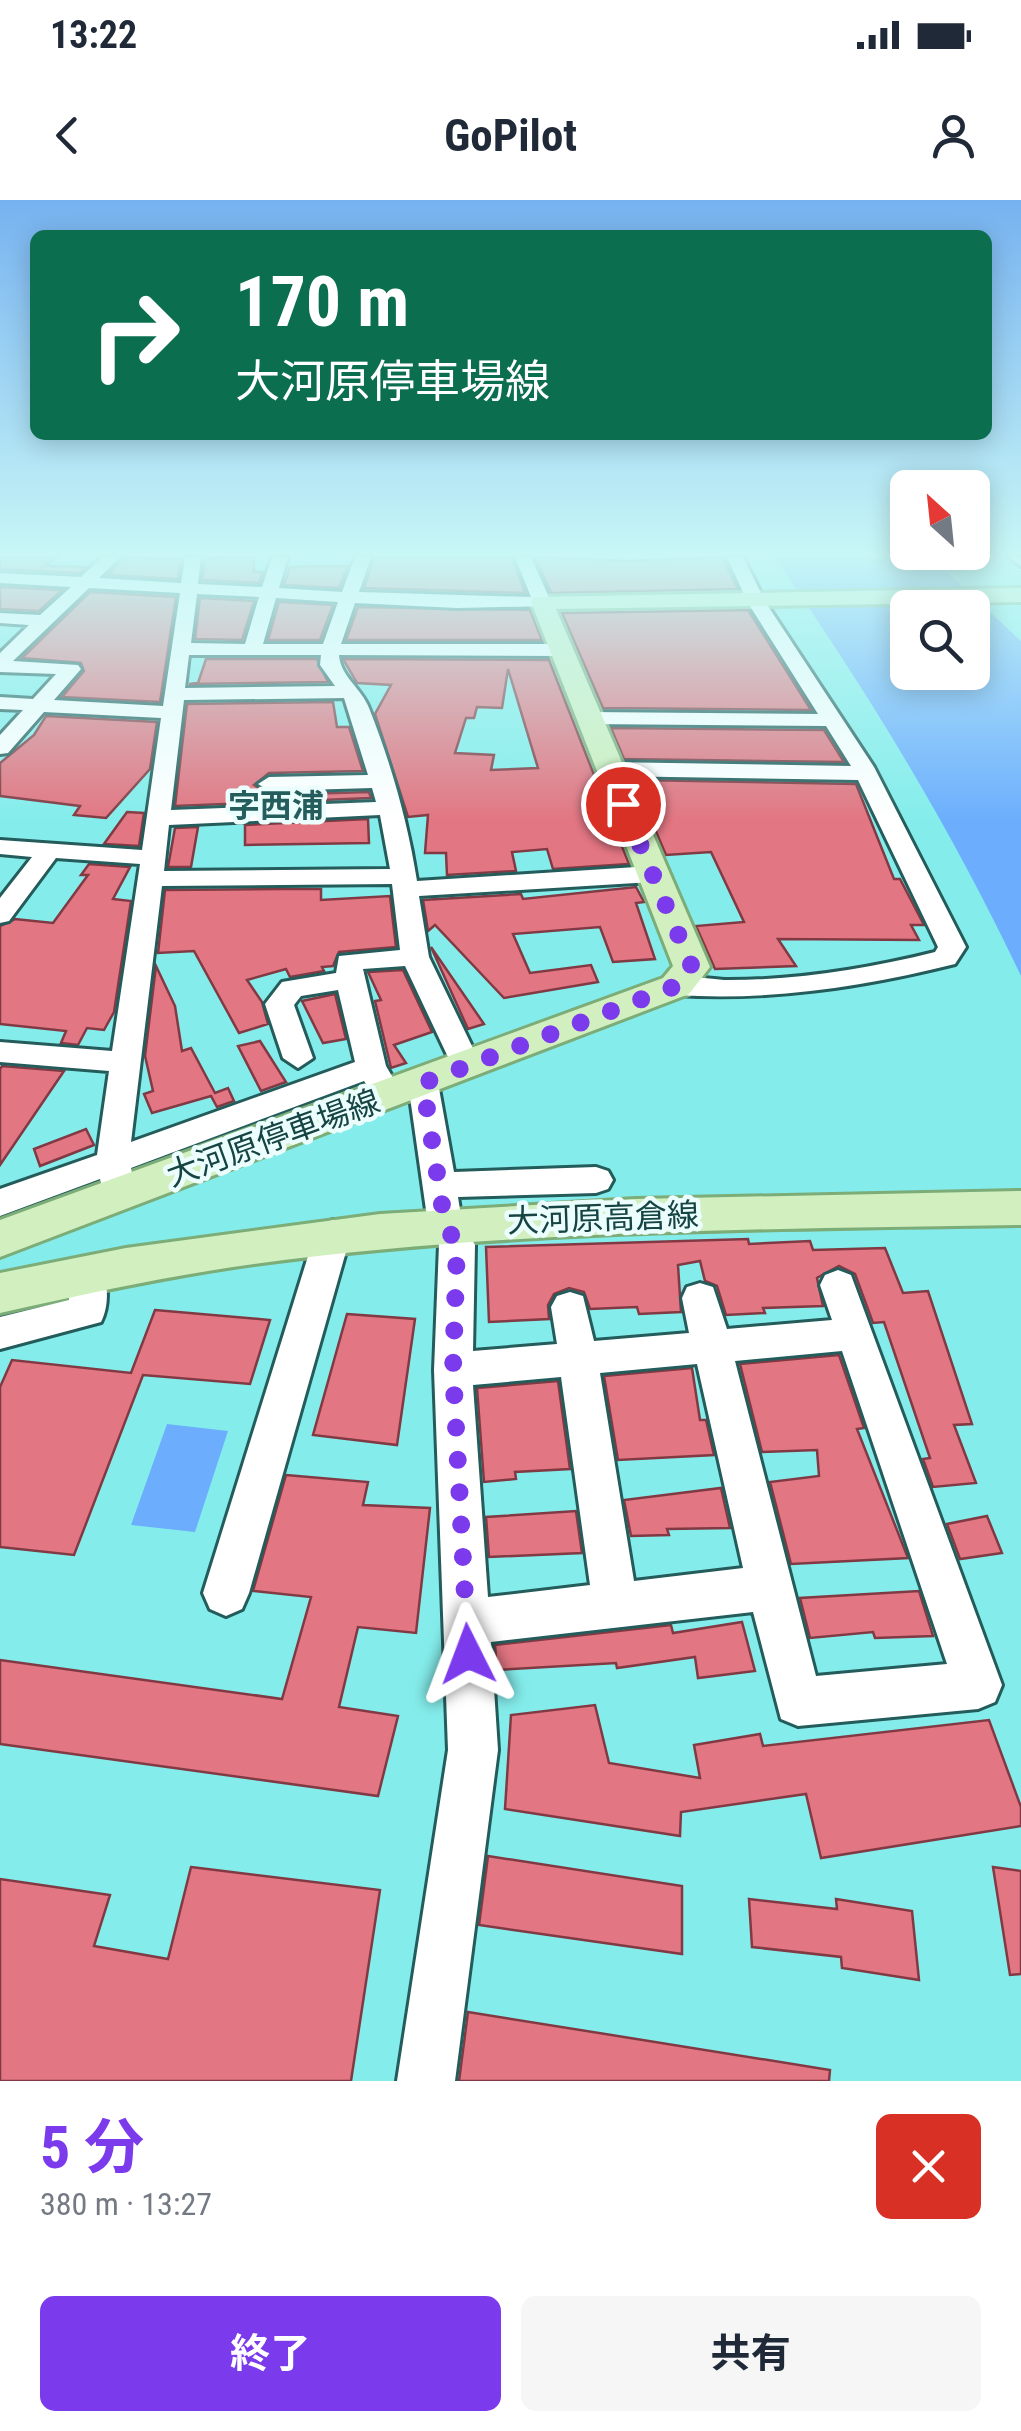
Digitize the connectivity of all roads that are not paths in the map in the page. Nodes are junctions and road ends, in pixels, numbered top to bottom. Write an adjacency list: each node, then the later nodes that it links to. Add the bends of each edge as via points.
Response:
1 (20, 645): 10 (street)
2 (182, 645): 7 (street)
3 (332, 645): 8 (street)
4 (560, 645): 9 (main road)
5 (788, 645): 16 (street)
6 (253, 647): 7 (street); 8 (street)
7 (182, 649): 13 (street)
8 (330, 649): 9 (street); 11 (street, via 330,666)
9 (562, 650): 15 (main road)
10 (0, 664): 14 (street, via 71,669)
11 (346, 692): 13 (street); 20 (street, via 358,704)
12 (0, 703): 14 (street)
13 (175, 704): 14 (street); 23 (street)
14 (38, 705): 17 (street)
15 (586, 718): 16 (street); 18 (main road)
16 (836, 720): 19 (street)
17 (0, 748)
18 (608, 769): 19 (street); 27 (main road)
19 (866, 773): 32 (street, via 952,947 945,958 783,989)
20 (381, 781): 21 (street); 22 (street)
21 (269, 784)
22 (390, 808): 23 (street); 28 (street)
23 (160, 818): 26 (street)
24 (0, 847): 25 (street)
25 (49, 851): 26 (street); 29 (street)
26 (154, 869): 28 (street); 35 (street)
27 (652, 874): 28 (street); 32 (main road, via 692,967)
28 (405, 883): 30 (street)
29 (2, 909)
30 (415, 957): 31 (street, via 349,962); 36 (street)
31 (350, 980): 34 (street, via 292,988 278,1004); 37 (street)
32 (676, 986): 36 (main road, 大河原停車場線)
33 (0, 1052): 35 (street)
34 (298, 1058)
35 (124, 1062): 38 (street)
36 (467, 1066): 37 (main road, 大河原停車場線)
37 (394, 1082): 38 (main road, 大河原停車場線); 41 (street)
38 (116, 1178): 40 (street); 43 (main road, 大河原停車場線)
39 (596, 1180): 41 (street)
40 (0, 1204)
41 (442, 1204): 42 (main road, 大河原高倉線); 44 (main road, 大河原高倉線); 55 (street, via 457,1245)
42 (1021, 1208)
43 (60, 1216): 45 (main road, 大河原停車場線); 46 (main road)
44 (333, 1234): 46 (main road, 大河原高倉線); 57 (street)
45 (0, 1239)
46 (74, 1277): 48 (main road, 大河原高倉線); 51 (street, via 88,1311)
47 (838, 1284): 52 (street)
48 (0, 1293)
49 (700, 1298): 53 (street)
50 (570, 1307): 54 (street)
51 (0, 1333)
52 (856, 1334): 53 (street); 56 (street, via 978,1685 798,1702)
53 (712, 1347): 54 (street); 56 (street)
54 (578, 1359): 55 (street); 58 (street)
55 (453, 1370): 59 (street)
56 (770, 1588): 58 (street)
57 (226, 1593)
58 (615, 1605): 59 (street)
59 (466, 1622): 60 (street, via 473,1750)
60 (426, 2081)

